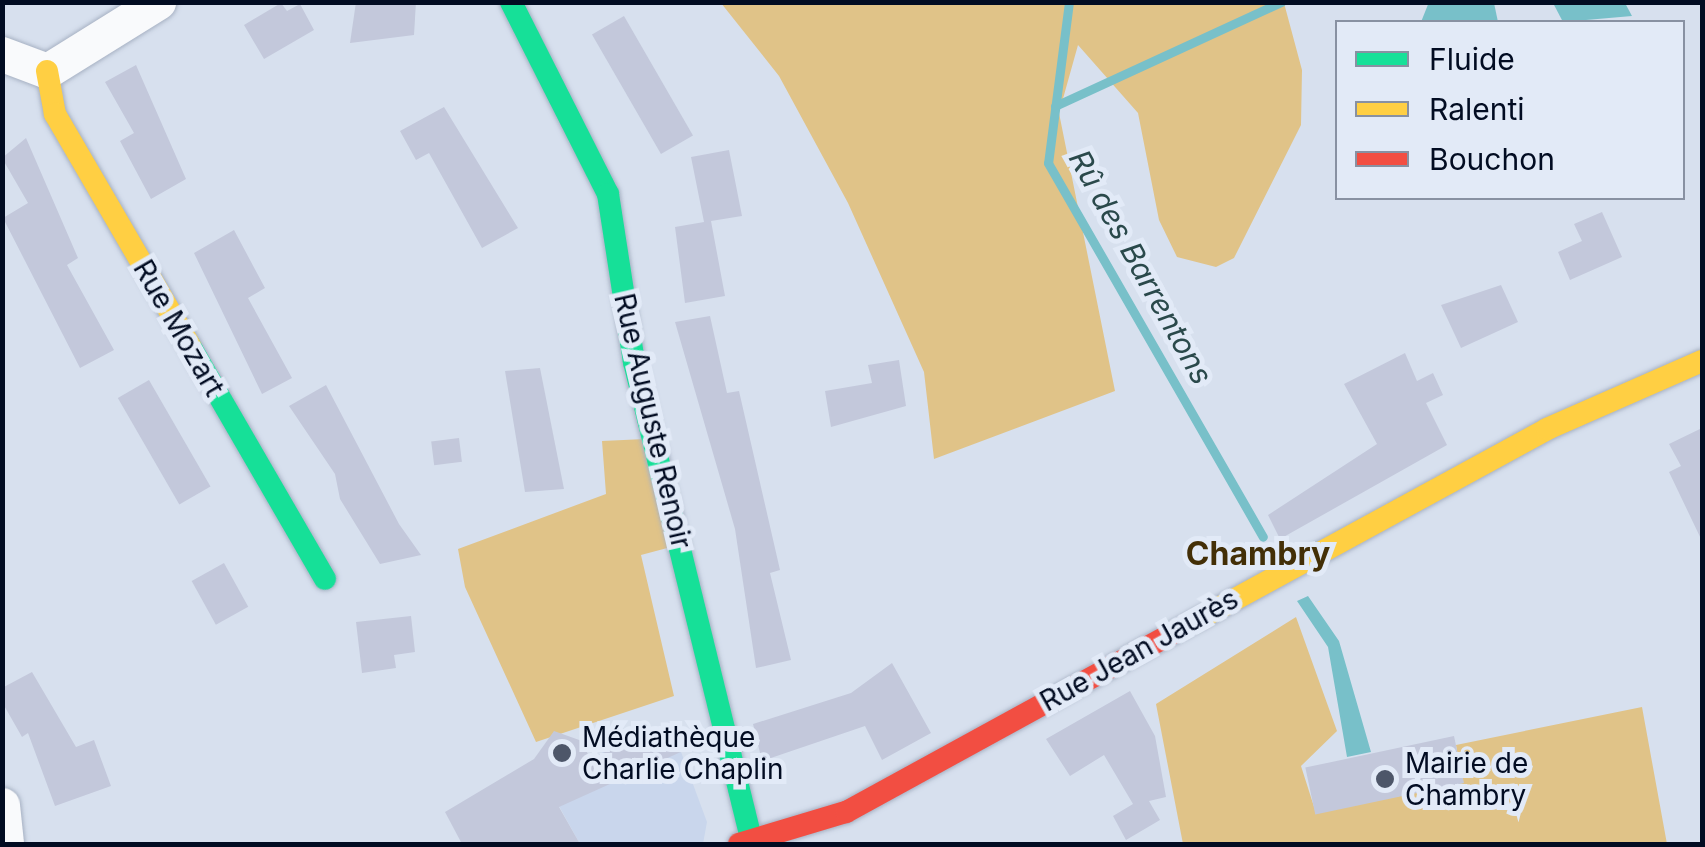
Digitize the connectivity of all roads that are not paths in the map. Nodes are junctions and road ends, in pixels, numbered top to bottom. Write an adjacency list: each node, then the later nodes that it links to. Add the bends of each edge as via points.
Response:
1 (158, 2): 4 (street)
2 (516, 11): 9 (street, Rue Auguste Renoir, via 608,194 634,362)
3 (2, 54): 4 (street)
4 (47, 71): 6 (street, Rue Mozart, via 55,114)
5 (1702, 360): 8 (street, Rue Jean Jaurès, via 1531,438)
6 (325, 579)
7 (2, 805): 10 (street)
8 (846, 812): 9 (street); 11 (street)
9 (759, 841)
10 (6, 844)
11 (808, 844)

